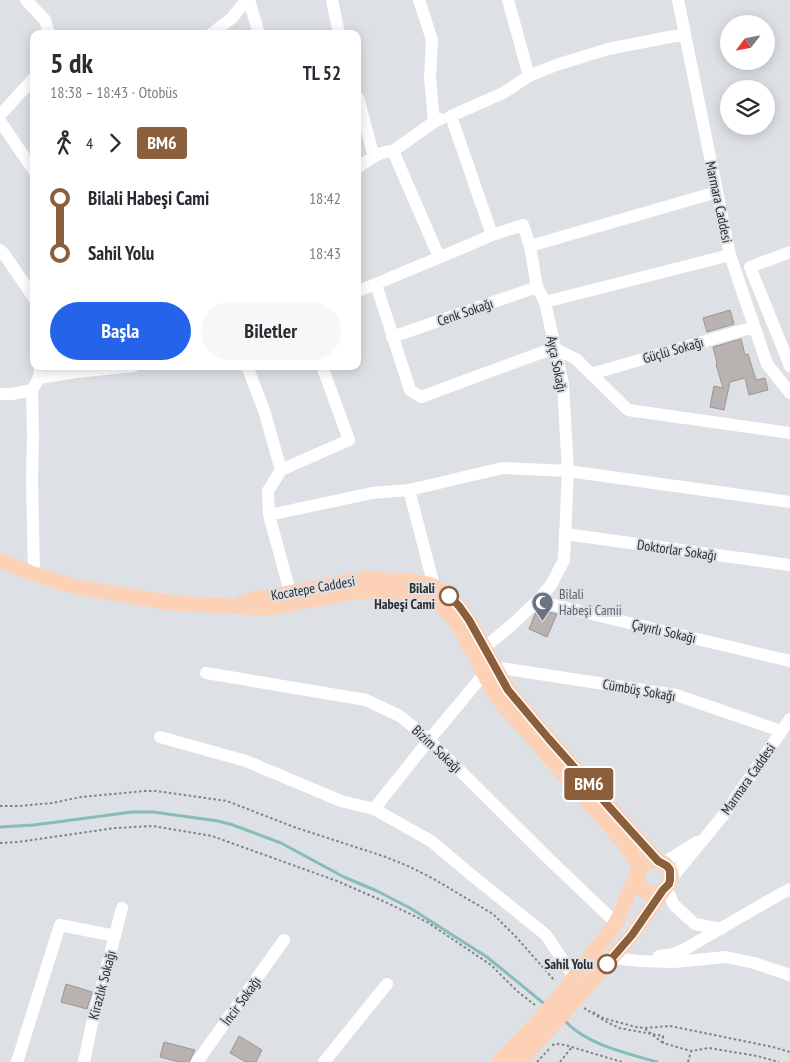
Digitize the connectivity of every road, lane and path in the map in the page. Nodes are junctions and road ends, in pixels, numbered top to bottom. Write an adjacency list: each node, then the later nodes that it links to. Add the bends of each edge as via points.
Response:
1 (26, 0): 7 (street, via 45,20)
2 (247, 0): 8 (street); 9 (street)
3 (332, 0): 10 (street)
4 (419, 0): 18 (street, via 432,40 430,77)
5 (508, 0): 12 (street)
6 (678, 0): 11 (street, Marmara Caddesi)
7 (48, 30)
8 (216, 30)
9 (258, 30)
10 (339, 30)
11 (685, 34): 12 (street, via 608,49); 23 (street, Marmara Caddesi)
12 (529, 76): 16 (street, via 503,93)
13 (30, 82): 15 (street)
14 (361, 109): 20 (street)
15 (0, 115)
16 (450, 116): 18 (street); 24 (street)
17 (0, 121): 22 (street)
18 (434, 122): 19 (street)
19 (393, 151): 20 (street); 28 (street)
20 (374, 157): 21 (street)
21 (361, 165)
22 (30, 166)
23 (717, 192): 25 (street); 27 (street, Marmara Caddesi)
24 (492, 235): 25 (street, Ayça Sokağı, via 523,225); 28 (street)
25 (530, 246): 31 (street, Ayça Sokağı)
26 (0, 250): 33 (street)
27 (730, 255): 34 (street); 35 (street, Marmara Caddesi)
28 (439, 257): 30 (street)
29 (788, 257): 38 (street, via 750,267)
30 (376, 284): 32 (street); 36 (street)
31 (537, 286): 34 (street, Ayça Sokağı); 36 (street, Cenk Sokağı)
32 (361, 290)
33 (30, 292)
34 (545, 302): 37 (street, Ayça Sokağı)
35 (754, 327): 43 (street, Güçlü Sokağı); 45 (street, Marmara Caddesi, via 767,364)
36 (392, 337): 37 (street, via 410,390 421,397)
37 (554, 348): 43 (street, via 576,359); 49 (street, Ayça Sokağı, via 563,384)
38 (790, 366)
39 (97, 370): 42 (street)
40 (249, 370): 48 (street, via 264,410)
41 (323, 370): 48 (street, via 349,440)
42 (40, 372): 44 (street)
43 (591, 374): 47 (street, via 628,410)
44 (32, 390): 46 (street); 56 (street)
45 (790, 393)
46 (0, 394)
47 (790, 433)
48 (280, 470): 52 (street, via 268,491)
49 (568, 471): 50 (street, via 503,468); 51 (street); 53 (street, Ayça Sokağı)
50 (410, 490): 52 (street, via 372,493); 57 (street)
51 (790, 502)
52 (269, 515): 58 (street)
53 (565, 534): 55 (street, Doktorlar Sokağı); 59 (street, Ayça Sokağı, via 564,560 551,585)
54 (0, 561): 56 (main road, Kocatepe Caddesi)
55 (790, 565)
56 (34, 574): 58 (main road, Kocatepe Caddesi, via 73,586 173,603 271,608)
57 (434, 586): 58 (main road, Kocatepe Caddesi, via 411,581 349,580); 60 (main road); 61 (main road, Kocatepe Caddesi, via 459,606 469,620)
58 (291, 598): 60 (main road, Kocatepe Caddesi, via 384,591 410,594)
59 (537, 601): 61 (street, Ayça Sokağı); 62 (street, Çayırlı Sokağı)
60 (438, 604): 61 (main road, Kocatepe Caddesi)
61 (479, 652): 63 (main road, Kocatepe Caddesi)
62 (790, 661)
63 (489, 670): 66 (street, Cümbüş Sokağı, via 676,695); 68 (street); 73 (main road, Kocatepe Caddesi); 74 (main road, Kocatepe Caddesi, via 498,699 625,844)
64 (206, 673): 68 (street, Bizim Sokağı, via 366,700 400,716)
65 (790, 719): 66 (street, Marmara Caddesi)
66 (781, 731): 71 (street, Marmara Caddesi, via 726,812)
67 (160, 736): 70 (street, via 246,761 341,801)
68 (429, 740): 70 (street); 78 (street, Bizim Sokağı)
69 (0, 806): 86 (path, via 145,791 227,801 383,856 432,878 493,914)
70 (374, 809): 86 (street, via 431,841 546,935)
71 (704, 838): 73 (street, Marmara Caddesi); 75 (street, Marmara Caddesi)
72 (0, 844): 87 (path, via 153,826 212,836 337,881 427,922 491,965 517,991)
73 (661, 862): 74 (main road, via 648,861); 75 (main road, via 670,870)
74 (639, 870): 75 (main road, via 639,884 647,892 658,893); 78 (main road, Marmara Caddesi)
75 (667, 886): 79 (street, via 674,905 695,924); 82 (main road, Marmara Caddesi)
76 (790, 890): 79 (street)
77 (122, 908): 80 (street, Kirazlık Sokağı)
78 (616, 923): 86 (main road, Marmara Caddesi)
79 (721, 928): 83 (street, via 674,954)
80 (115, 936): 94 (street, via 60,925); 95 (street, Kirazlık Sokağı)
81 (284, 940): 96 (street, İncir Sokağı)
82 (612, 958): 83 (street); 86 (main road, Marmara Caddesi)
83 (640, 961): 84 (street, via 674,962 726,957)
84 (790, 975)
85 (387, 984): 97 (street)
86 (574, 992): 87 (main road, Marmara Caddesi); 88 (path, via 589,1010 604,1018); 89 (path, via 587,1010 605,1021 619,1028 663,1036)
87 (551, 1009): 98 (main road, Marmara Caddesi); 99 (main road, Marmara Caddesi)
88 (644, 1028): 89 (path); 92 (path, via 670,1026)
89 (663, 1043): 91 (path)
90 (572, 1047): 93 (path); 100 (path, via 552,1045); 101 (path)
91 (691, 1050): 104 (path); 105 (path, via 709,1048)
92 (790, 1052)
93 (610, 1058): 102 (path); 103 (path)
94 (18, 1062)
95 (84, 1062)
96 (197, 1062)
97 (324, 1062)
98 (499, 1062)
99 (519, 1062)
100 (539, 1062)
101 (561, 1062)
102 (608, 1062)
103 (622, 1062)
104 (688, 1062)
105 (779, 1062)

